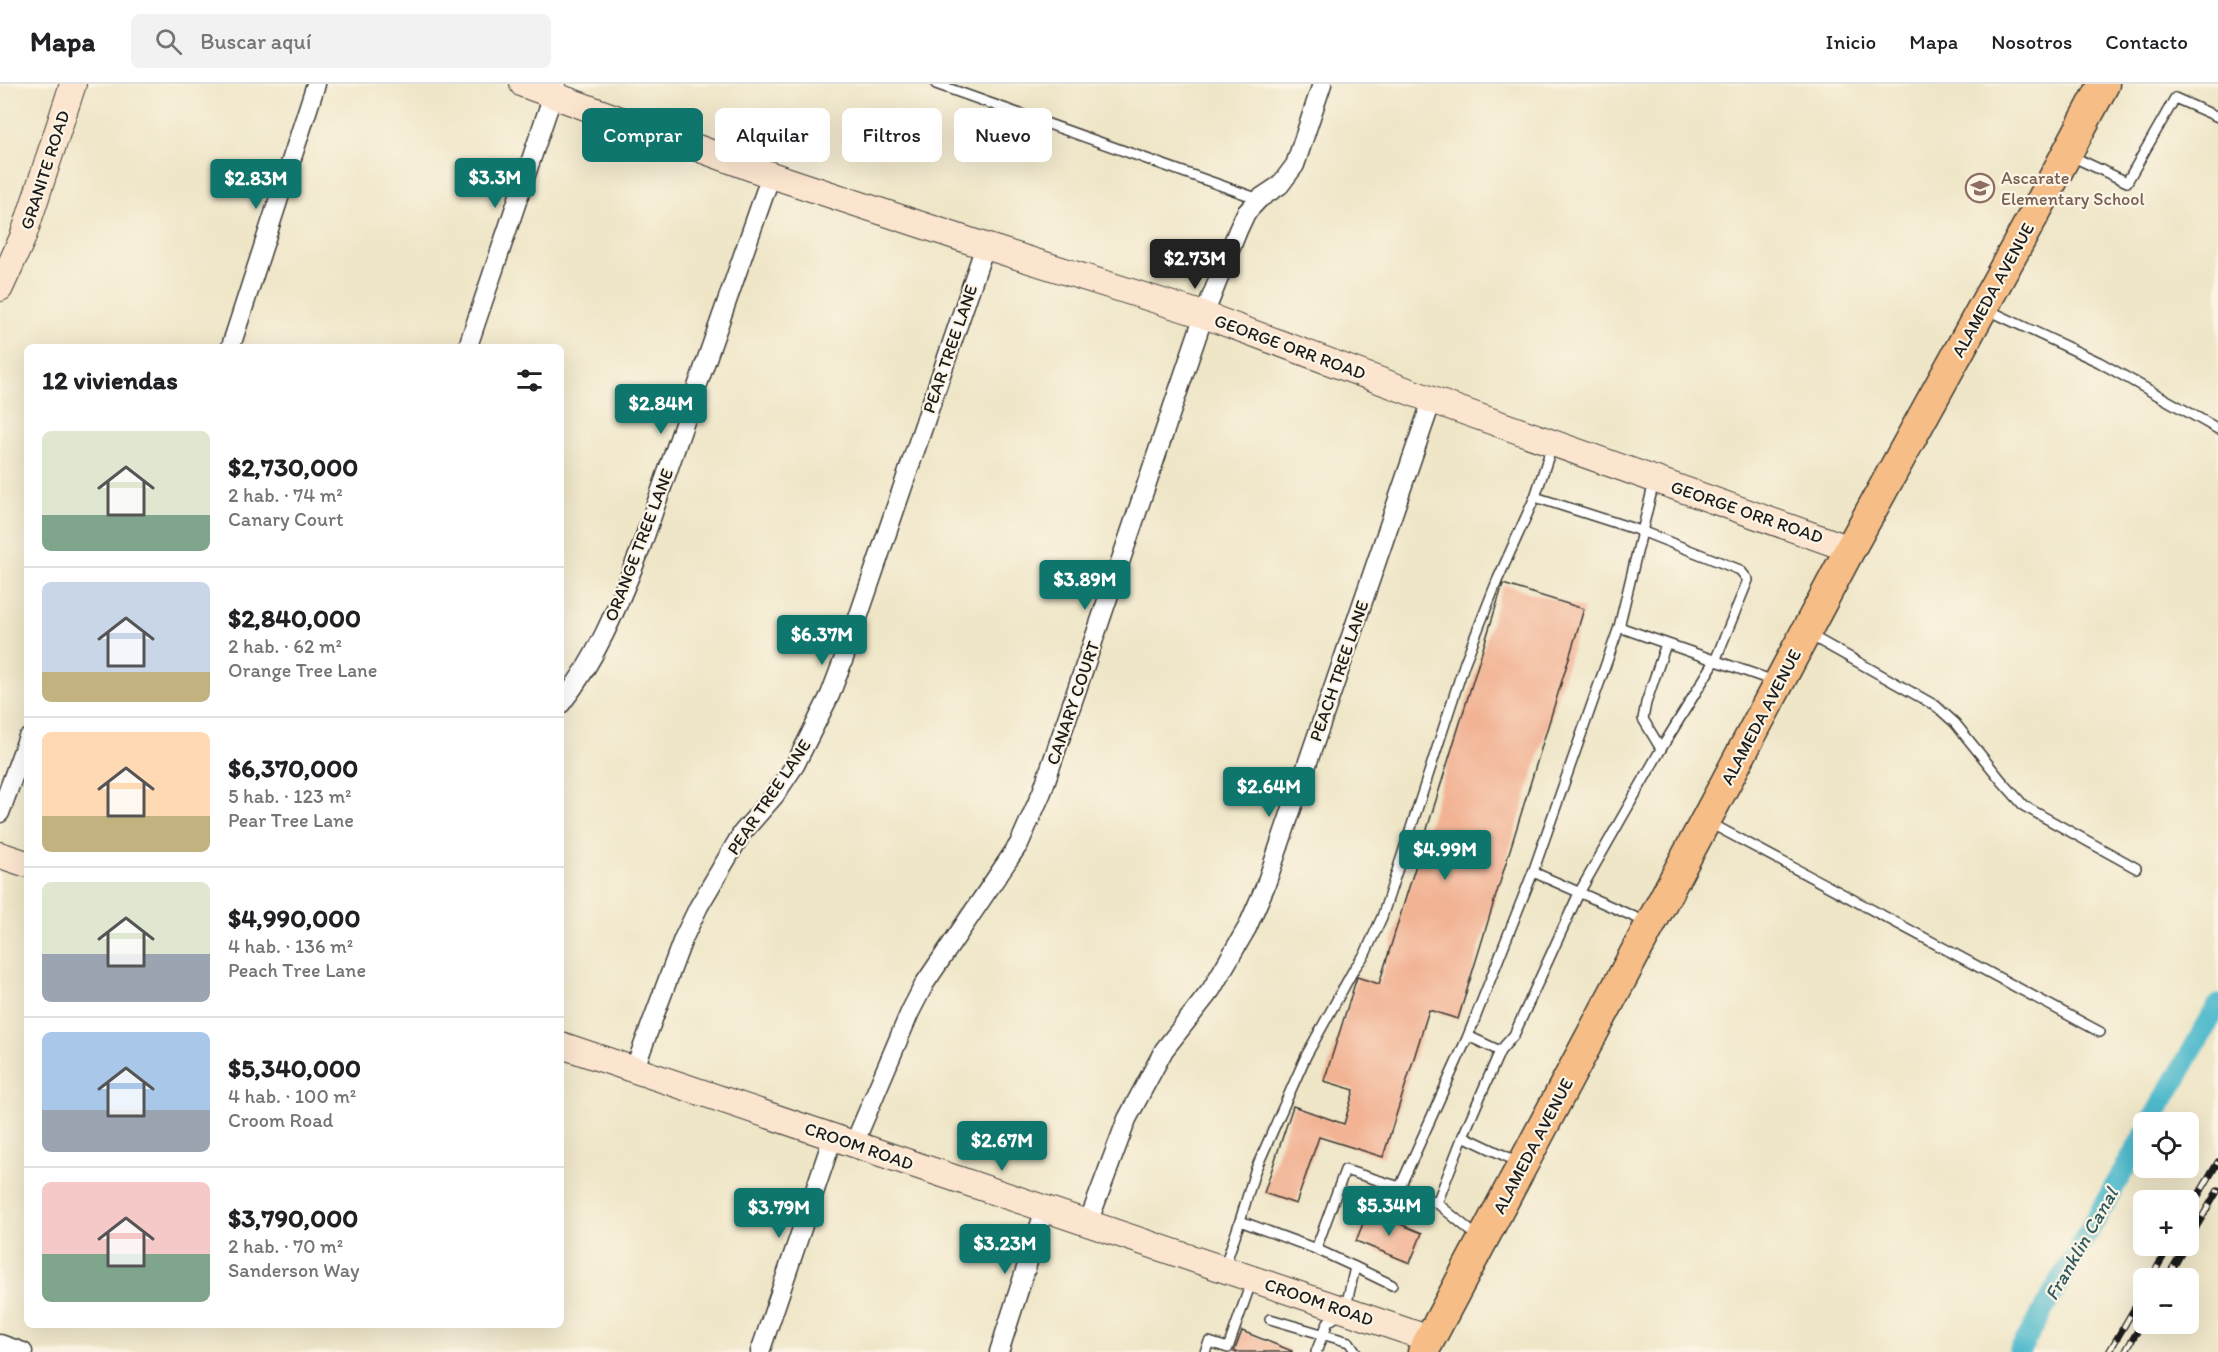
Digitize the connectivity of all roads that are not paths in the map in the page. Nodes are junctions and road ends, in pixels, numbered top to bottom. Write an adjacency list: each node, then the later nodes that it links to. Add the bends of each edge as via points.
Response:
1 (73, 84): 13 (street, GRANITE ROAD, via 23,237)
2 (316, 84): 16 (street)
3 (523, 84): 7 (street, GEORGE ORR ROAD)
4 (936, 84): 11 (lane)
5 (1322, 84): 11 (street, CANARY COURT, via 1296,165 1280,185)
6 (2104, 84): 9 (main road, ALAMEDA AVENUE)
7 (555, 89): 10 (street, GEORGE ORR ROAD); 17 (street)
8 (2218, 117): 9 (lane, via 2175,98 2127,182)
9 (2067, 154): 14 (main road, ALAMEDA AVENUE)
10 (771, 175): 12 (street, GEORGE ORR ROAD); 30 (street, ORANGE TREE LANE, via 624,590 596,650)
11 (1258, 199): 15 (street, CANARY COURT, via 1238,230)
12 (985, 246): 15 (street, GEORGE ORR ROAD); 45 (street, PEAR TREE LANE, via 830,695 795,765 742,833 699,906)
13 (0, 288)
14 (1983, 308): 19 (lane, via 2098,362); 24 (main road, ALAMEDA AVENUE)
15 (1204, 315): 18 (street, GEORGE ORR ROAD); 47 (street, CANARY COURT, via 1031,818 1019,844 925,983)
16 (232, 344)
17 (469, 344)
18 (1432, 400): 20 (street, GEORGE ORR ROAD); 53 (street, PEACH TREE LANE, via 1265,887 1247,928 1211,990 1164,1050 1133,1109)
19 (2218, 429)
20 (1553, 443): 21 (street, GEORGE ORR ROAD); 22 (lane)
21 (1655, 480): 23 (lane); 24 (street, GEORGE ORR ROAD)
22 (1534, 497): 23 (lane); 52 (lane, via 1465,662 1382,917 1306,1056 1255,1171)
23 (1641, 531): 25 (lane); 28 (lane, via 1740,570 1748,580)
24 (1850, 549): 26 (main road, ALAMEDA AVENUE)
25 (1619, 627): 27 (lane); 38 (lane)
26 (1806, 633): 29 (main road, ALAMEDA AVENUE); 37 (lane, via 1936,706 1955,723 2024,806)
27 (1666, 644): 28 (lane); 32 (lane, via 1643,719)
28 (1715, 661): 29 (lane); 32 (lane)
29 (1779, 682): 34 (main road, ALAMEDA AVENUE)
30 (564, 699)
31 (24, 747): 33 (street)
32 (1661, 748): 39 (lane)
33 (0, 813)
34 (1705, 821): 40 (main road, ALAMEDA AVENUE); 41 (lane)
35 (0, 855): 36 (street)
36 (24, 863)
37 (2136, 868)
38 (1533, 873): 39 (lane); 42 (lane)
39 (1579, 893): 40 (lane); 44 (lane, via 1514,1035)
40 (1651, 924): 48 (main road, ALAMEDA AVENUE)
41 (2100, 1032)
42 (1468, 1036): 44 (lane); 49 (lane)
43 (564, 1046): 45 (street, CROOM ROAD)
44 (1500, 1051): 46 (lane)
45 (634, 1070): 47 (street, CROOM ROAD)
46 (1463, 1136): 48 (lane); 50 (lane)
47 (844, 1141): 51 (street, CROOM ROAD); 66 (street, CANARY COURT)
48 (1523, 1164): 54 (main road, ALAMEDA AVENUE)
49 (1400, 1188): 50 (lane); 55 (lane, via 1345,1170)
50 (1437, 1203): 54 (lane)
51 (1045, 1209): 53 (street, CROOM ROAD); 67 (street)
52 (1240, 1221): 55 (lane); 57 (lane)
53 (1088, 1224): 57 (street, CROOM ROAD)
54 (1483, 1241): 64 (main road, ALAMEDA AVENUE)
55 (1316, 1249): 56 (lane)
56 (1355, 1267): 59 (lane); 60 (lane)
57 (1223, 1269): 58 (street, CROOM ROAD)
58 (1253, 1279): 60 (street, CROOM ROAD); 68 (lane, via 1228,1348 1209,1342)
59 (1392, 1286)
60 (1346, 1311): 62 (lane, via 1328,1322); 64 (street, CROOM ROAD)
61 (1270, 1319): 62 (lane)
62 (1323, 1335): 69 (lane); 70 (lane, via 1349,1342)
63 (0, 1344): 65 (street)
64 (1426, 1346)
65 (23, 1352)
66 (760, 1352)
67 (999, 1352)
68 (1205, 1352)
69 (1316, 1352)
70 (1356, 1352)

